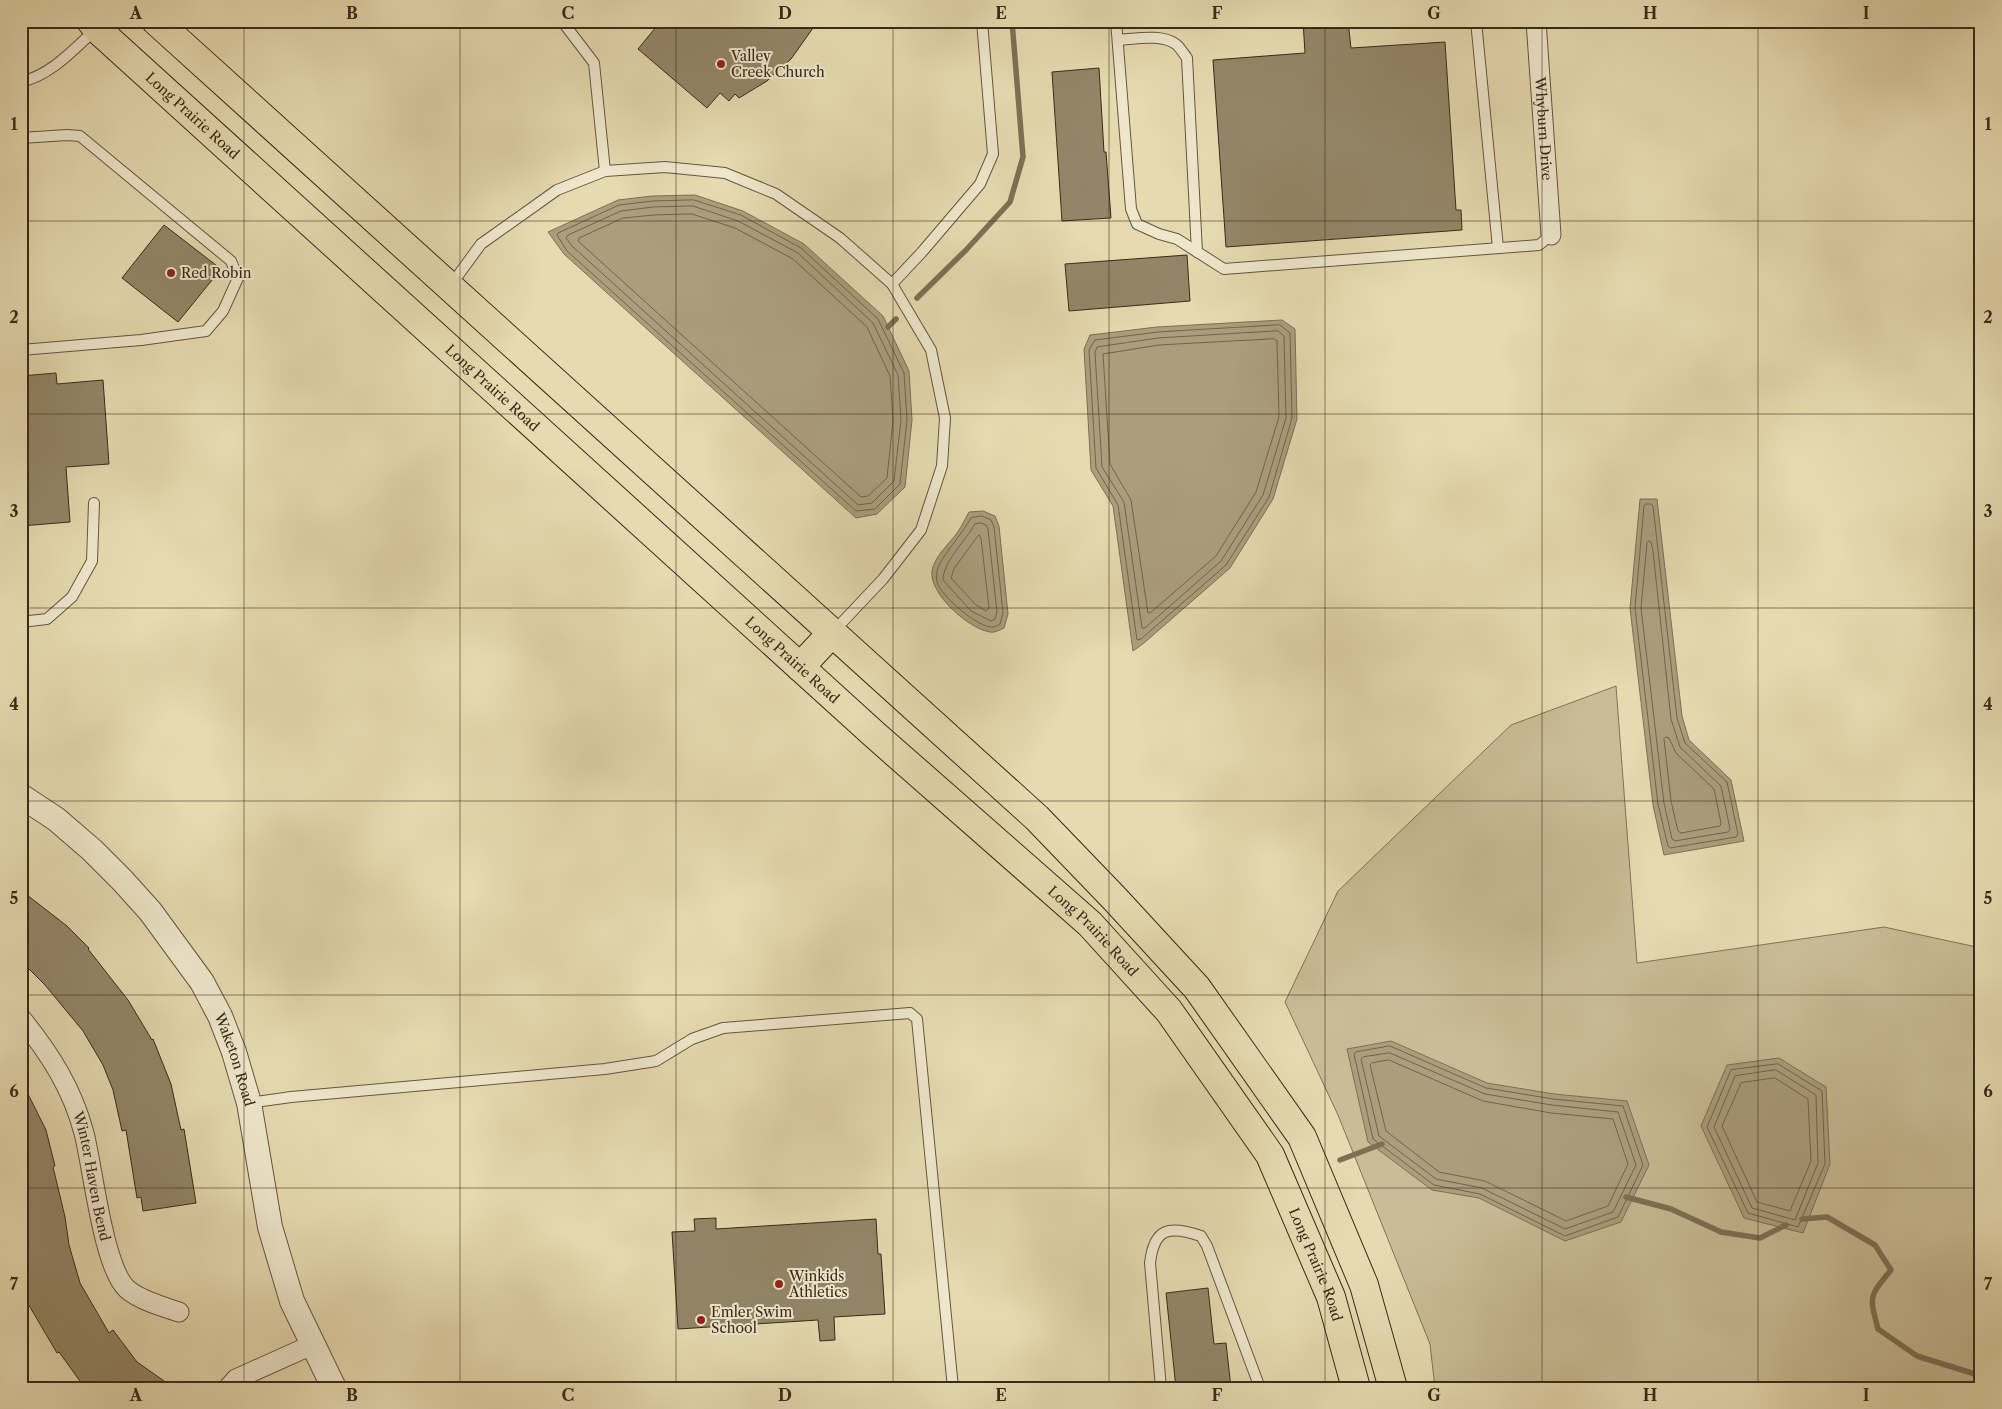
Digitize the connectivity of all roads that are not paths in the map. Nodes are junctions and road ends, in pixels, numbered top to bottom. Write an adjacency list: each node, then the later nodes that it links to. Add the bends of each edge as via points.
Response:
1 (156, 21): 16 (main road)
2 (562, 21): 11 (lane, via 594,63)
3 (982, 21): 15 (lane, via 993,154 980,184)
4 (1116, 21): 8 (lane)
5 (1476, 21): 13 (lane)
6 (1536, 21): 12 (street, Whyburn Drive)
7 (98, 24): 9 (lane, via 52,67); 21 (main road, Long Prairie Road)
8 (1118, 40): 14 (lane, via 1131,209 1136,224 1177,239); 14 (lane, via 1152,38 1167,41 1177,45 1187,58)
9 (21, 82)
10 (21, 138): 17 (lane, via 80,136 231,261 238,278 223,311 206,331)
11 (605, 171): 15 (lane, via 665,167 726,173 776,194 840,238); 16 (lane, via 557,190 481,244)
12 (1552, 235): 13 (lane, via 1539,245)
13 (1498, 248): 14 (lane, via 1224,269)
14 (1197, 252)
15 (892, 284): 20 (lane, via 931,350 946,418 942,466 921,530 883,579)
16 (450, 287): 20 (main road)
17 (21, 350)
18 (94, 503): 19 (lane, via 92,561 72,597 47,619)
19 (21, 622)
20 (832, 633): 21 (main road); 33 (main road, via 1037,818 1197,988 1302,1138 1364,1285)
21 (800, 667): 32 (main road, Long Prairie Road, via 1090,924 1169,1010 1270,1155 1330,1297)
22 (21, 796): 24 (street, Waketon Road, via 56,819 92,850 150,911 176,944 220,1016)
23 (21, 1018): 25 (street, Winter Haven Bend, via 47,1050 68,1089 84,1133 98,1206 116,1272 127,1289 150,1302)
24 (249, 1103): 26 (street, Waketon Road, via 270,1227 292,1301); 29 (lane, via 291,1096 605,1069 656,1061 692,1039 723,1028 910,1013 917,1019)
25 (179, 1312)
26 (314, 1344): 27 (street, Waketon Road); 28 (street, via 236,1379)
27 (333, 1387)
28 (228, 1388)
29 (953, 1388)
30 (1161, 1388): 31 (lane, via 1150,1263 1152,1245 1159,1235 1172,1230 1201,1236 1207,1246)
31 (1260, 1388)
32 (1356, 1388)
33 (1394, 1388)

